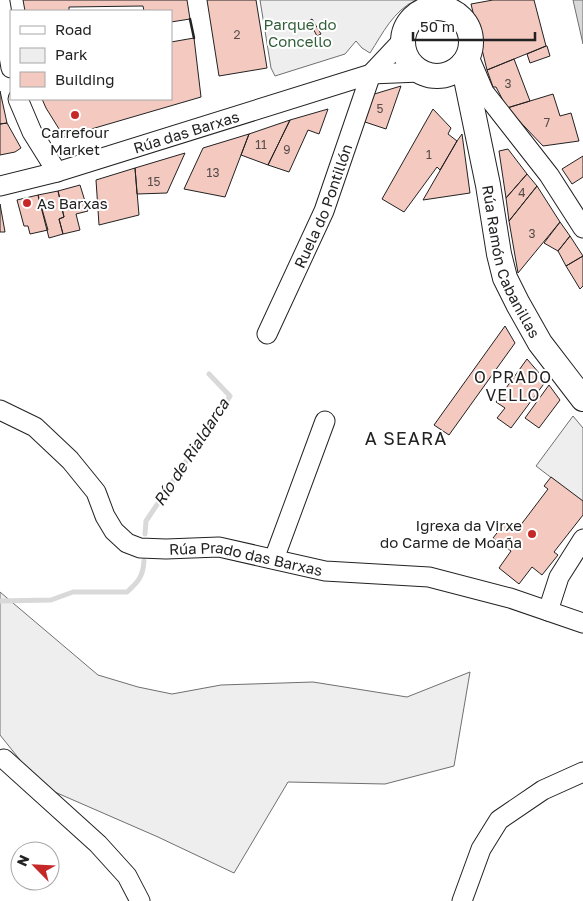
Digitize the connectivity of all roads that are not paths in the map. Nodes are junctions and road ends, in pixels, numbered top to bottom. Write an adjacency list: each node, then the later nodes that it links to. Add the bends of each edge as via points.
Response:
1 (0, 2): 4 (street)
2 (448, 6): 3 (main road, via 428,9 413,17); 5 (main road, via 464,22 471,38)
3 (402, 41): 7 (street); 8 (main road, via 406,59)
4 (4, 49): 6 (street)
5 (465, 60): 8 (main road, via 449,74); 10 (main road, Rúa Ramón Cabanillas); 13 (street, via 484,92 549,175)
6 (10, 65)
7 (372, 74): 8 (street, Rúa das Barxas); 11 (street, Rúa das Barxas); 14 (street, Ruela do Pontillón, via 324,212)
8 (426, 74): 10 (main road)
9 (18, 100): 11 (street, via 32,132)
10 (471, 108): 15 (main road, Rúa Ramón Cabanillas, via 505,278 540,344)
11 (57, 172): 12 (street, Rúa das Barxas)
12 (0, 186)
13 (583, 228)
14 (267, 334)
15 (583, 399)
16 (0, 410): 19 (street, Rúa Prado das Barxas, via 35,427 70,460 96,492 114,531 128,543 140,548 219,547)
17 (325, 422): 19 (street)
18 (583, 540): 20 (street, via 559,577)
19 (274, 559): 20 (street, Rúa Prado das Barxas, via 325,571 430,577)
20 (548, 611): 21 (street, Rúa Prado das Barxas)
21 (583, 623)
22 (4, 759): 24 (street, via 98,844 127,876)
23 (583, 772): 25 (street, via 543,790 499,820 481,849)
24 (140, 901)
25 (462, 901)

